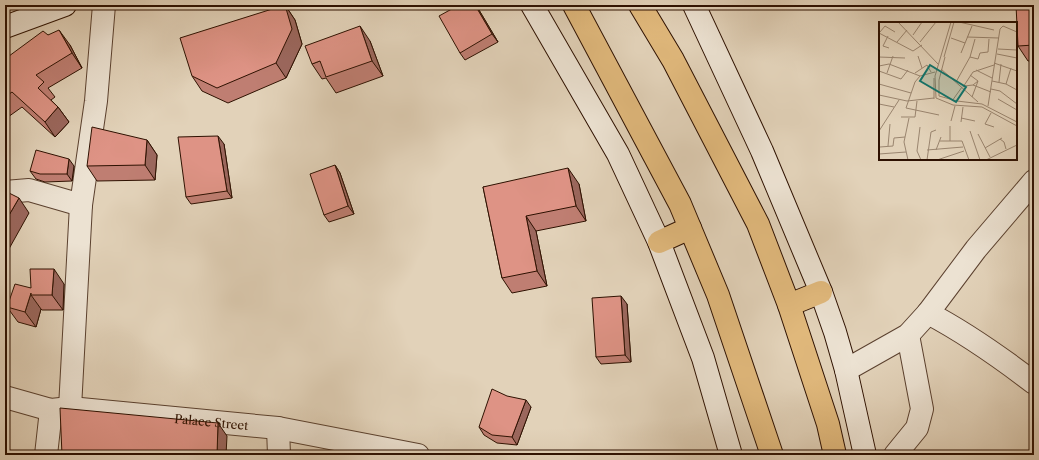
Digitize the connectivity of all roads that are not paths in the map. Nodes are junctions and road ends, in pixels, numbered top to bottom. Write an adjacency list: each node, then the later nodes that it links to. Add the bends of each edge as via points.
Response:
1 (65, 5): 7 (street)
2 (104, 5): 10 (street, via 96,101)
3 (532, 5): 12 (street, via 618,154)
4 (574, 5): 11 (main road, via 680,204)
5 (640, 5): 14 (main road, via 673,60 758,224)
6 (694, 5): 13 (street, via 762,151)
7 (5, 27)
8 (1034, 181): 15 (street, via 976,249)
9 (5, 192): 10 (street, via 29,190)
10 (81, 205): 20 (street)
11 (690, 228): 12 (main road); 26 (main road, via 718,295)
12 (659, 242): 25 (street, via 703,358)
13 (821, 292): 14 (main road); 17 (street, via 836,332)
14 (789, 305): 27 (main road, via 828,424)
15 (928, 313): 16 (street); 18 (street, via 996,354)
16 (908, 335): 17 (street); 29 (street, via 922,409 917,428)
17 (846, 370): 28 (street)
18 (1034, 383)
19 (5, 397): 20 (street, Palace Street)
20 (61, 409): 21 (street, Palace Street); 22 (street)
21 (278, 428): 23 (street); 24 (street, Palace Street)
22 (46, 455)
23 (279, 455)
24 (418, 455)
25 (731, 455)
26 (772, 455)
27 (835, 455)
28 (865, 455)
29 (895, 455)

